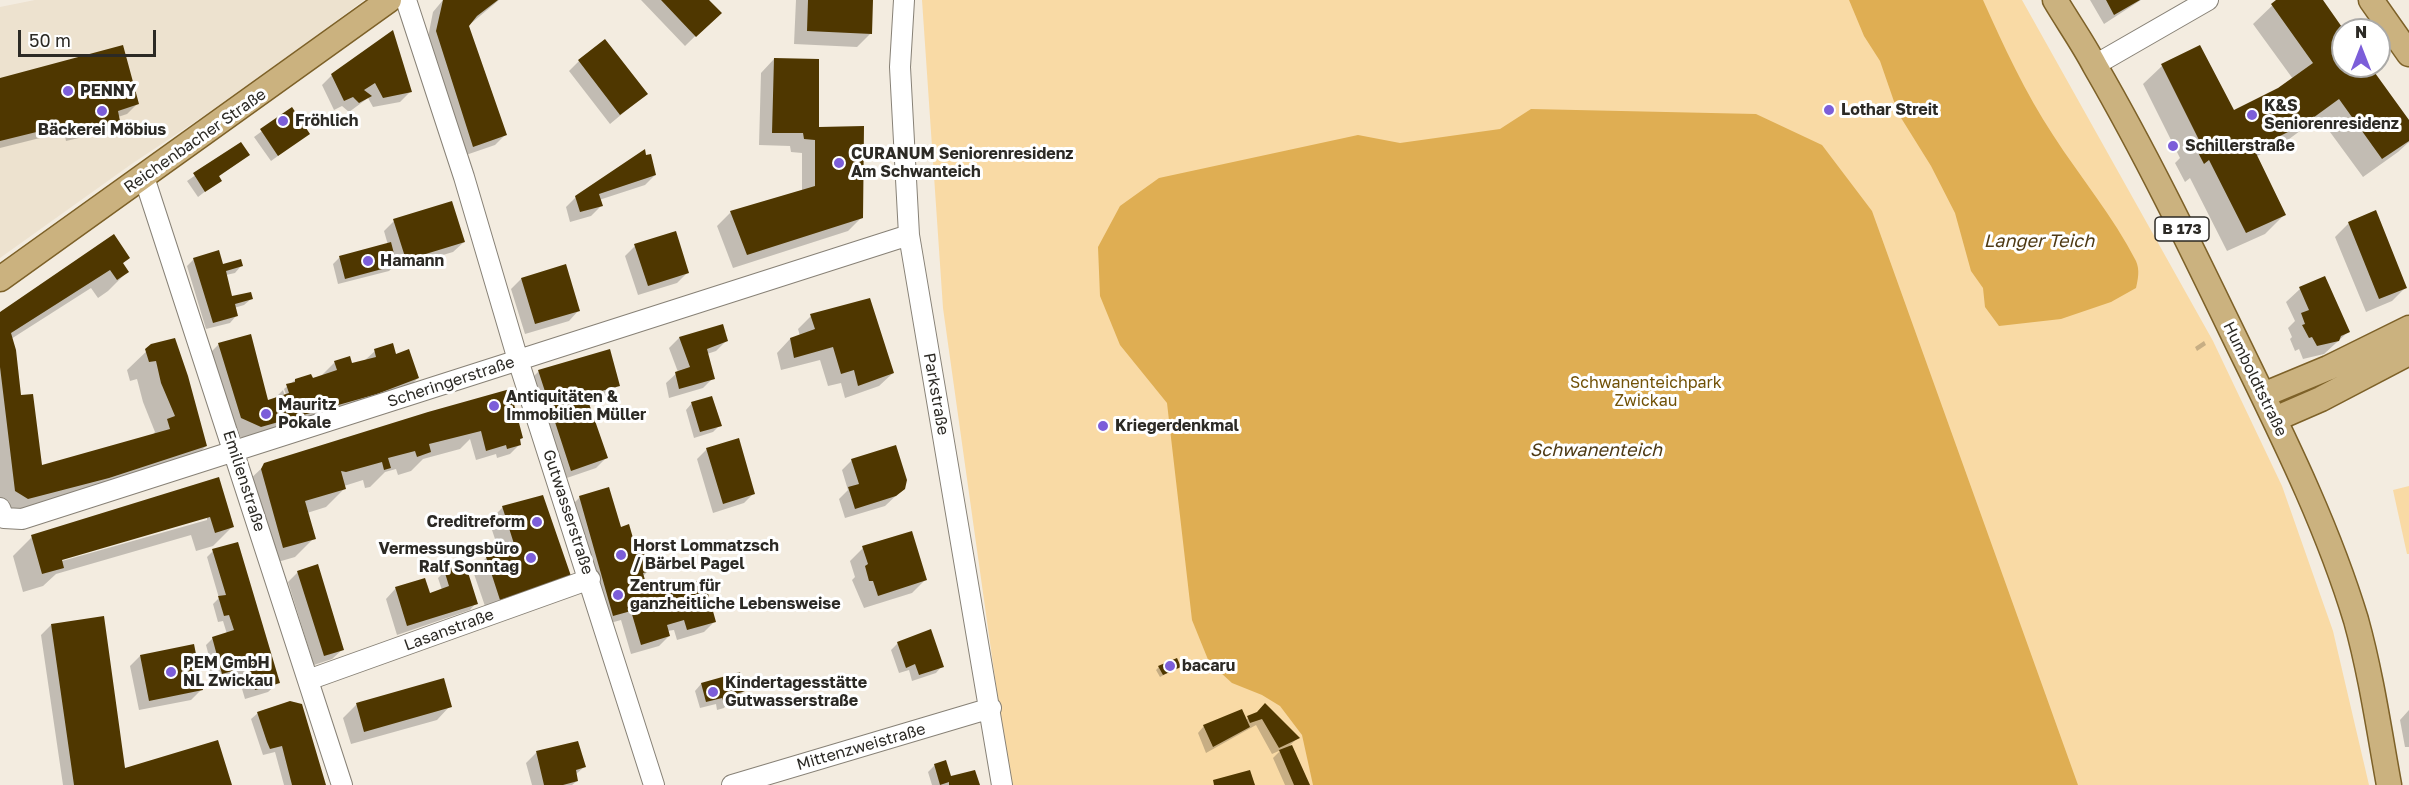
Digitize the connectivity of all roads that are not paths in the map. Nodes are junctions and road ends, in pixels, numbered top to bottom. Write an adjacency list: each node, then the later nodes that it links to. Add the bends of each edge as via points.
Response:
1 (389, 0): 9 (main road, Reichenbacher Straße)
2 (405, 0): 14 (street, Gutwasserstraße)
3 (904, 0): 10 (street, Parkstraße, via 900,67)
4 (2055, 0): 8 (main road, Humboldtstraße / B 173)
5 (2208, 0): 8 (street)
6 (2371, 0): 7 (main road)
7 (2409, 54)
8 (2095, 65): 15 (main road, Humboldtstraße / B 173)
9 (144, 177): 11 (main road, Reichenbacher Straße); 17 (street, Emilienstraße)
10 (909, 235): 14 (street, Scheringerstraße); 21 (street, Parkstraße)
11 (0, 279)
12 (2409, 328): 15 (main road)
13 (2409, 353): 16 (main road)
14 (519, 360): 17 (street, Scheringerstraße); 19 (street, Gutwasserstraße)
15 (2263, 395): 16 (main road, Humboldtstraße / B 173)
16 (2275, 419): 26 (main road, Humboldtstraße, via 2327,538 2356,621)
17 (235, 451): 18 (street, Scheringerstraße, via 22,519 3,518); 20 (street, Emilienstraße)
18 (0, 508)
19 (590, 579): 20 (street, Lasanstraße); 23 (street, Gutwasserstraße)
20 (308, 680): 22 (street, Emilienstraße)
21 (991, 708): 24 (street, Mittenzweistraße); 25 (street, Parkstraße)
22 (342, 785)
23 (654, 785)
24 (732, 785)
25 (1002, 785)
26 (2389, 785)

